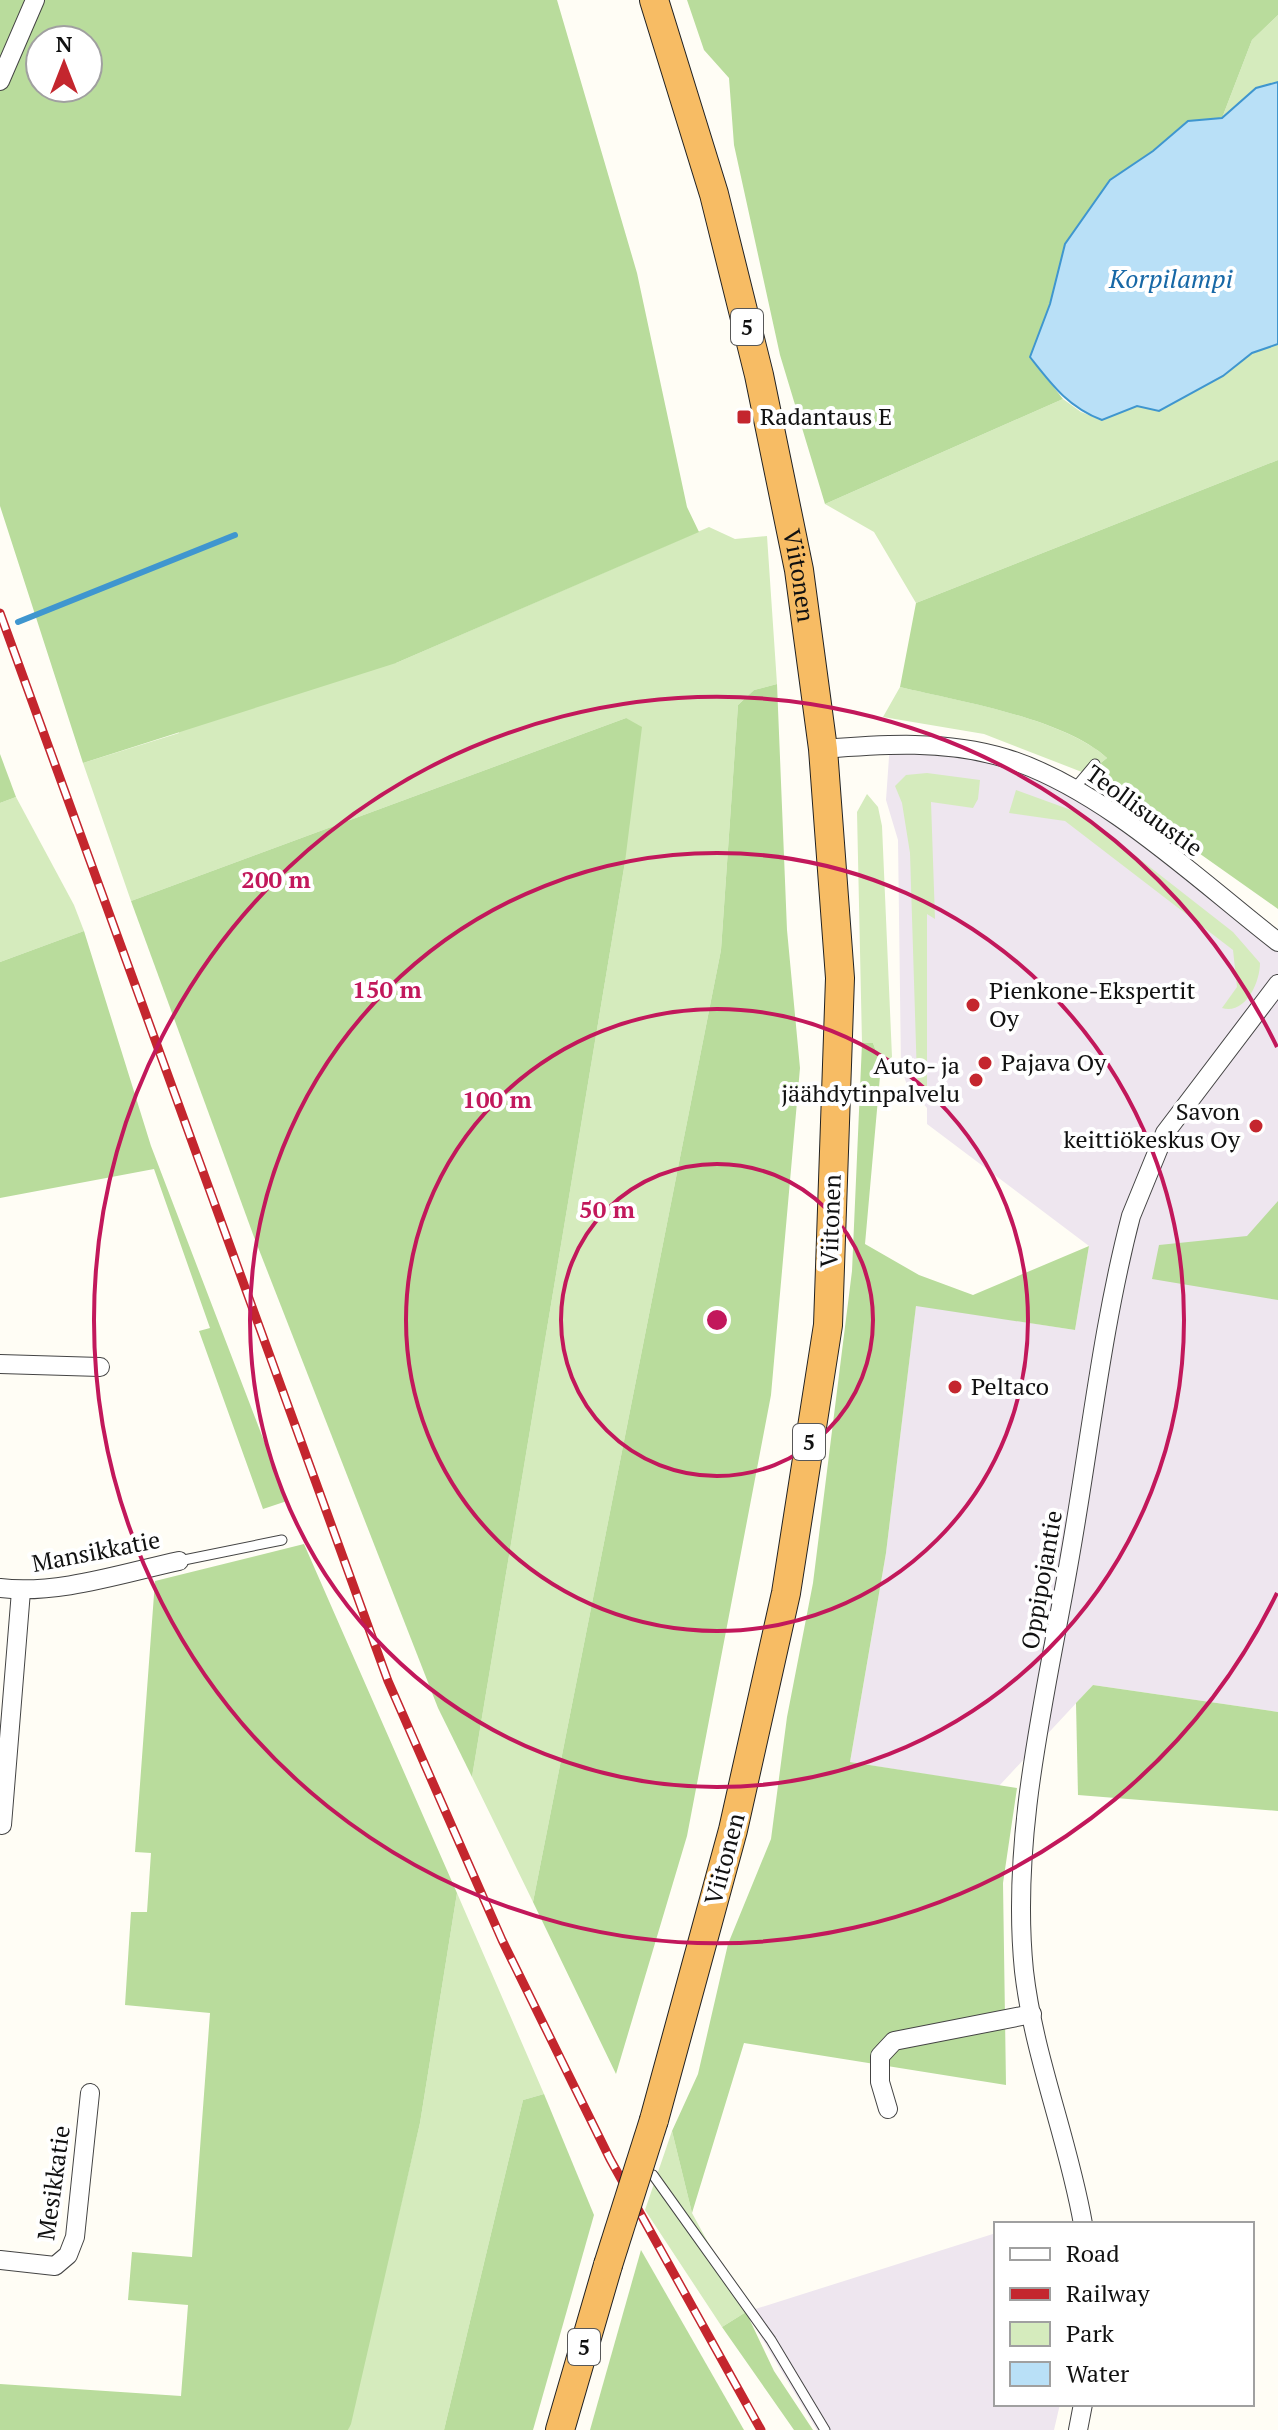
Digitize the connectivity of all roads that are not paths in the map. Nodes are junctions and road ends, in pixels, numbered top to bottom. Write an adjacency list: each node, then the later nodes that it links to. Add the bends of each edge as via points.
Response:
1 (35, 0): 3 (street)
2 (654, 0): 4 (highway, Viitonen / 5, via 714,194 759,375 799,570)
3 (0, 81)
4 (823, 749): 6 (street, Teollisuustie, via 890,743 955,747 1006,758); 23 (highway, Viitonen / 5, bridge, via 840,978 828,1325 764,1703 654,2120)
5 (1095, 764): 6 (lane)
6 (1074, 789): 7 (street, Teollisuustie, via 1102,804)
7 (1278, 942)
8 (1278, 984): 16 (street, Oppipojantie, via 1165,1133 1124,1244 1020,1873 1024,1970)
9 (0, 1364): 10 (street)
10 (100, 1367)
11 (282, 1540): 12 (lane)
12 (179, 1561): 14 (street, Mansikkatie)
13 (0, 1588): 14 (street, Mansikkatie)
14 (21, 1591): 15 (street, Mansikkatie)
15 (2, 1825)
16 (1032, 2014): 18 (street, via 894,2041 880,2056); 20 (street, Oppipojantie)
17 (90, 2093): 21 (street, Mesikkatie, via 75,2237 68,2255 55,2266)
18 (888, 2109)
19 (653, 2175): 24 (lane, via 771,2340)
20 (1083, 2222)
21 (0, 2260)
22 (1083, 2406): 25 (street)
23 (560, 2430)
24 (825, 2430)
25 (1078, 2430)

